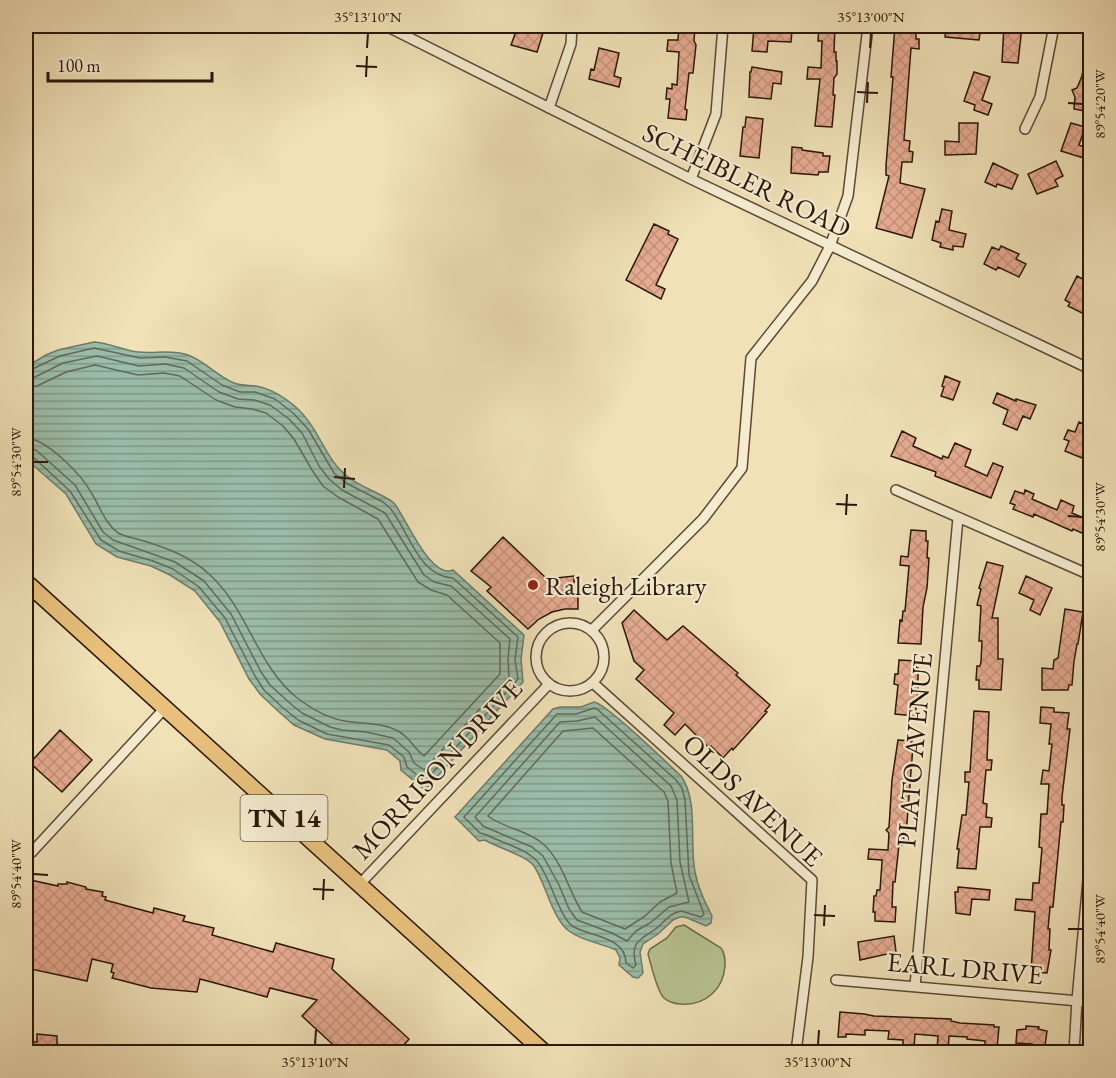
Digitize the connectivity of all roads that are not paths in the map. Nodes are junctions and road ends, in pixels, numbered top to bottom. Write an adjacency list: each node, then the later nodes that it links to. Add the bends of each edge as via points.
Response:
1 (386, 26): 6 (street, SCHEIBLER ROAD)
2 (572, 26): 7 (street, via 571,44)
3 (723, 26): 9 (street, via 716,114)
4 (868, 26): 10 (street, via 849,196)
5 (1054, 26): 8 (street, via 1040,97)
6 (400, 29): 7 (street, SCHEIBLER ROAD)
7 (549, 108): 9 (street, SCHEIBLER ROAD)
8 (1025, 129)
9 (691, 179): 10 (street, SCHEIBLER ROAD)
10 (830, 246): 11 (street, SCHEIBLER ROAD); 16 (street, via 812,281 751,358 742,468 703,519)
11 (1090, 369)
12 (896, 490): 13 (street)
13 (958, 518): 14 (street); 24 (street, PLATO AVENUE)
14 (1090, 575)
15 (26, 582): 19 (main road, TN 14)
16 (592, 630): 17 (street, via 604,651 604,663); 18 (street, via 583,625 561,624 543,635 538,645 537,666)
17 (593, 683): 18 (street, via 571,692); 28 (street, OLDS AVENUE, via 812,880 808,957)
18 (549, 684): 22 (street, MORRISON DRIVE)
19 (164, 709): 20 (street); 22 (main road, TN 14)
20 (26, 854)
21 (1090, 858): 25 (street)
22 (359, 885): 27 (main road, TN 14)
23 (836, 980): 24 (street, EARL DRIVE)
24 (915, 986): 25 (street, EARL DRIVE)
25 (1077, 1000): 26 (street, EARL DRIVE); 29 (street)
26 (1090, 1002)
27 (544, 1053)
28 (796, 1053)
29 (1074, 1053)

